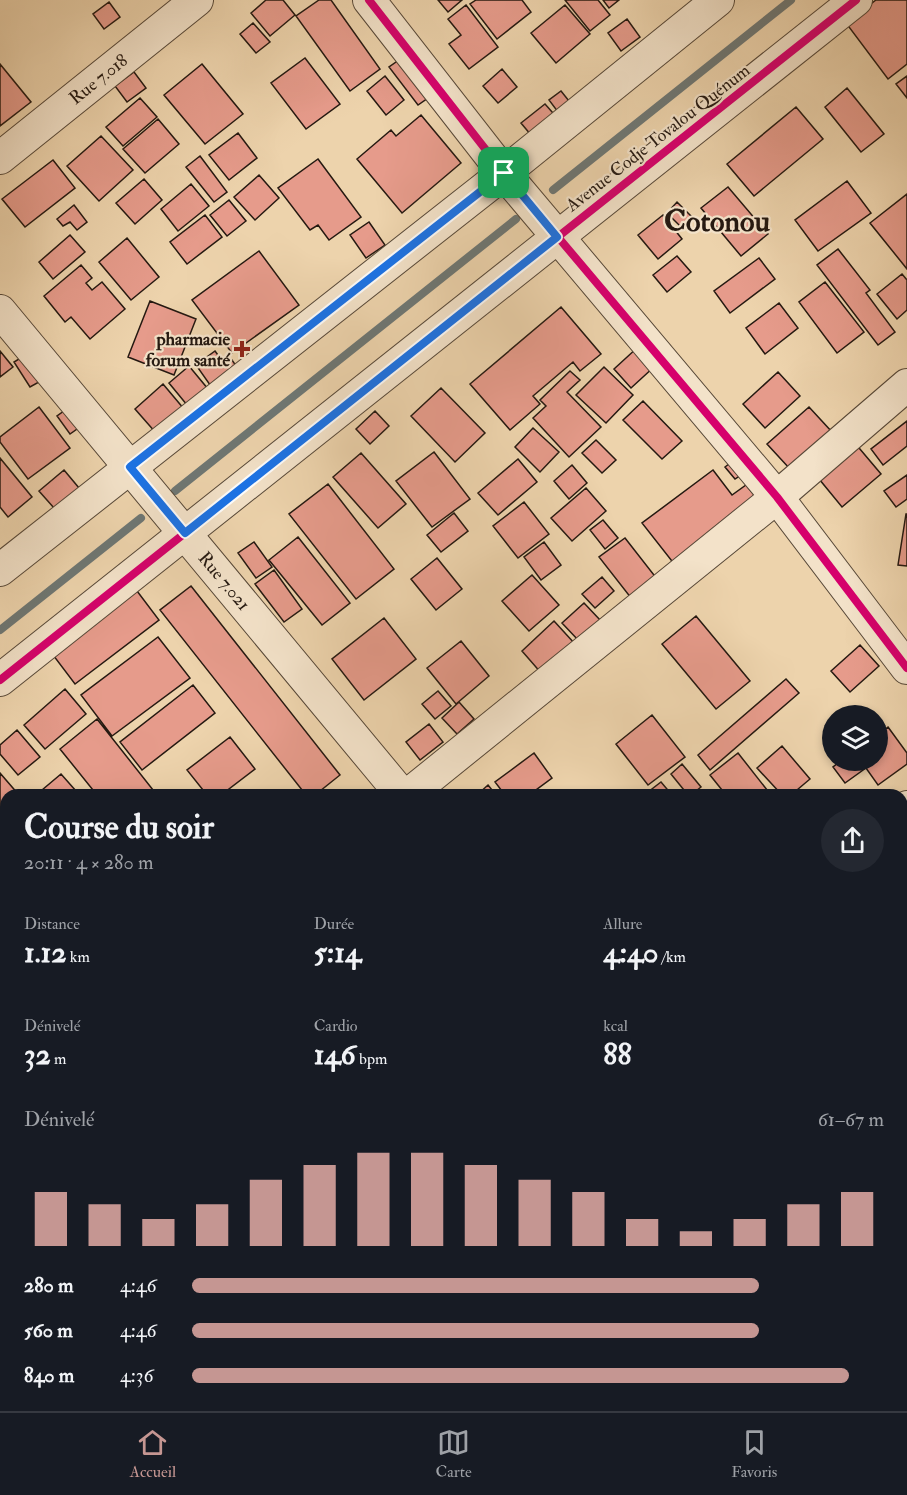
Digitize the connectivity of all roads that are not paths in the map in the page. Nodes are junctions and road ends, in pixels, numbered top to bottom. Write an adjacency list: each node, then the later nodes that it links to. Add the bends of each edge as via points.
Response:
1 (196, 0): 5 (street, Rue 7.018)
2 (369, 0): 6 (street)
3 (718, 0): 6 (street)
4 (856, 0): 7 (street, Avenue Codje Tovalou Quénum)
5 (0, 158)
6 (504, 173): 7 (street); 10 (street)
7 (557, 237): 11 (street); 12 (street, Avenue Codje Tovalou Quénum)
8 (0, 312): 10 (street, Rue 7.021)
9 (907, 385): 11 (street)
10 (130, 467): 12 (street, Rue 7.021); 13 (street)
11 (777, 497): 14 (street); 17 (street)
12 (185, 533): 15 (street, Avenue Codje Tovalou Quénum); 16 (street, Rue 7.021)
13 (0, 570)
14 (907, 668)
15 (0, 680)
16 (397, 789)
17 (415, 789)

